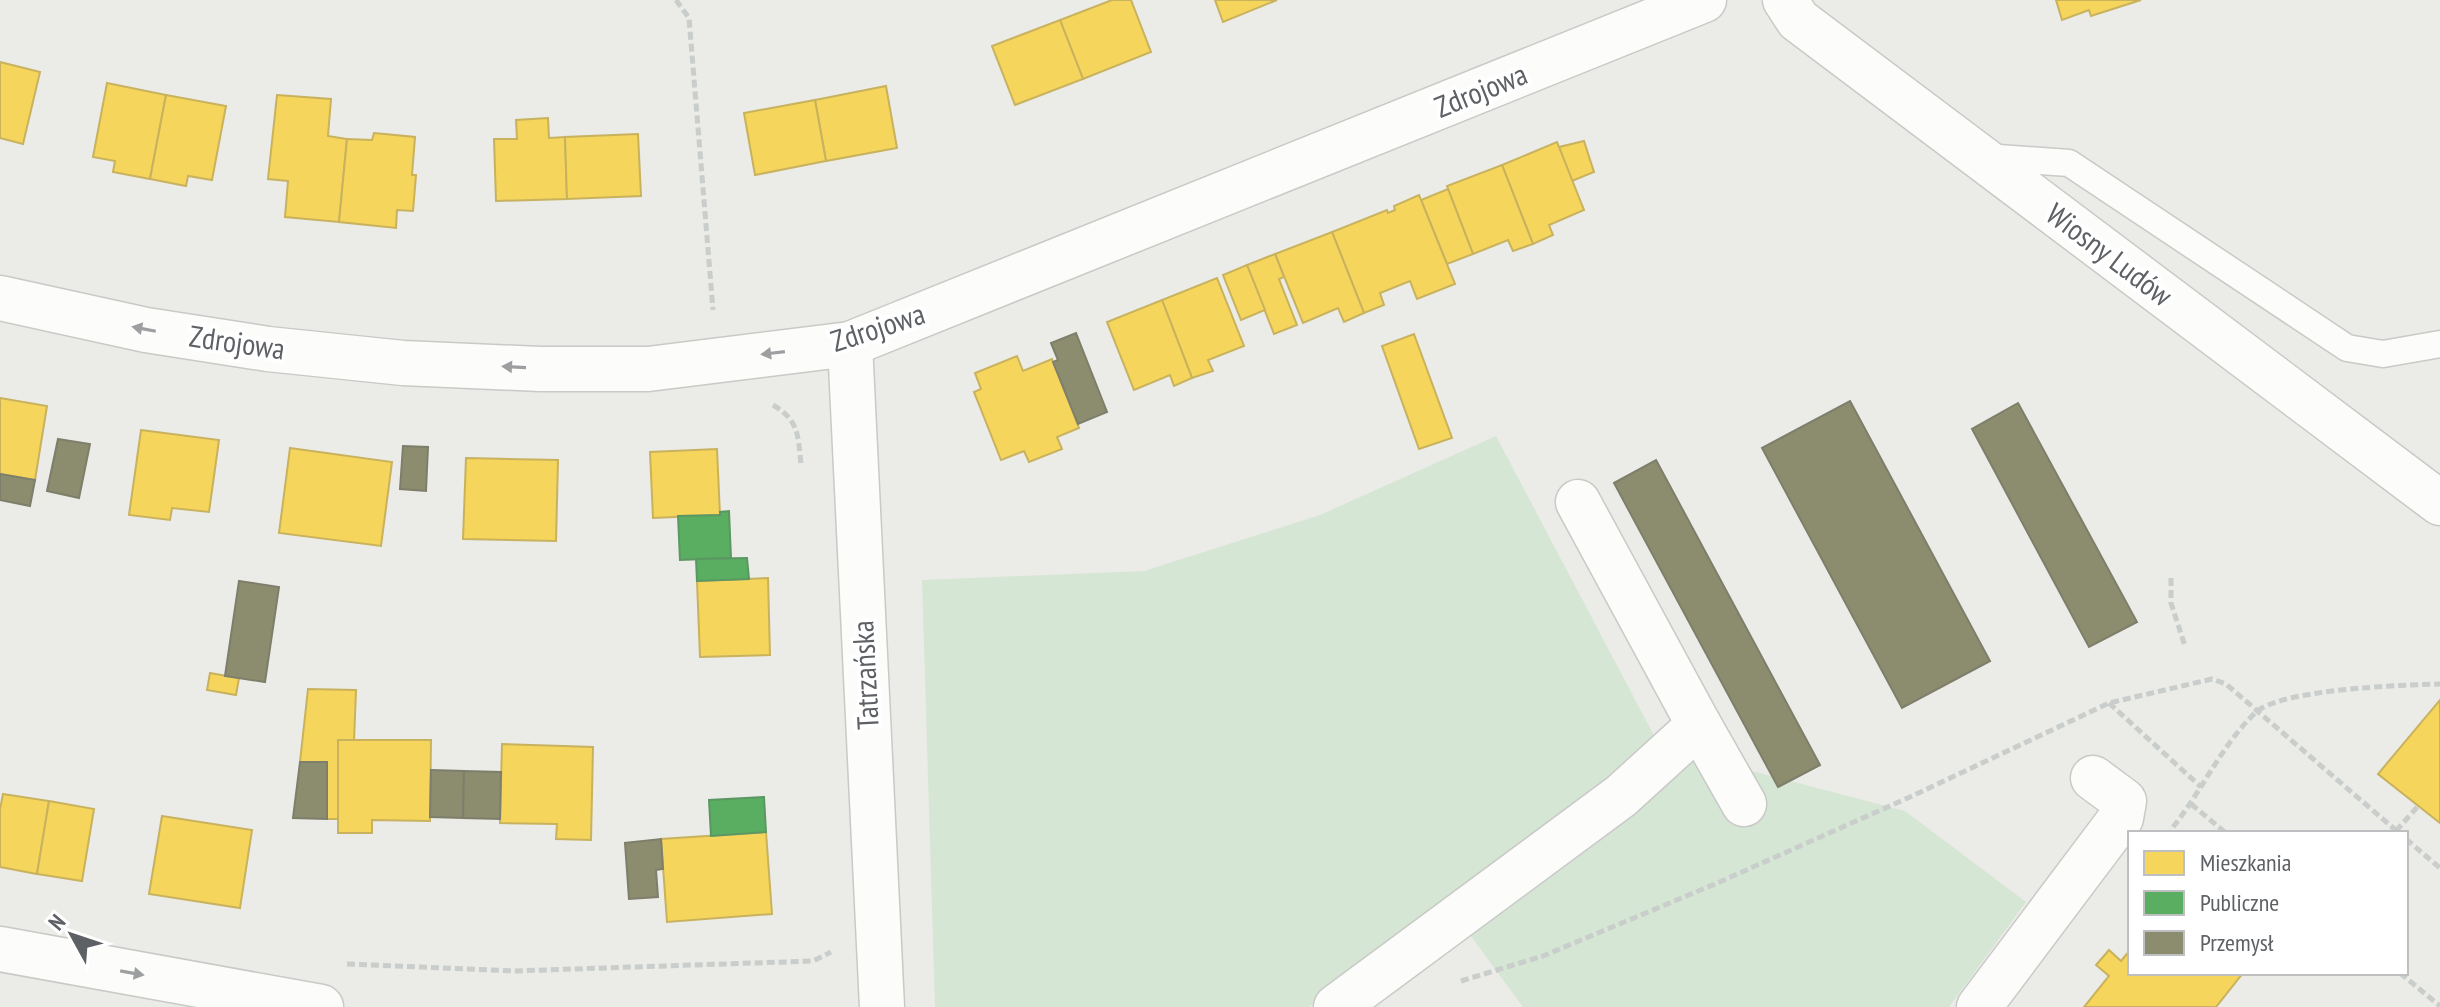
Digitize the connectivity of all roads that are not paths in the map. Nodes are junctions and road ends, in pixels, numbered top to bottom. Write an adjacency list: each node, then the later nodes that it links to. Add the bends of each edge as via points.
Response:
1 (1785, 0): 3 (street, Wiosny Ludów, via 1798,20)
2 (1694, 2): 5 (street, Zdrojowa)
3 (1978, 157): 6 (lane, via 2069,163 2347,348 2383,354); 8 (street, Wiosny Ludów)
4 (0, 298): 5 (street, Zdrojowa, one-way to 4, via 648,369 403,363 146,330)
5 (850, 344): 14 (street, Tatrzańska)
6 (2440, 344)
7 (1578, 502): 9 (street)
8 (2440, 503)
9 (1699, 725): 11 (street); 15 (street, via 1621,796)
10 (2093, 778): 16 (street, via 2124,801 2121,818)
11 (1744, 804)
12 (0, 949): 13 (street, one-way to 13)
13 (321, 1007)
14 (882, 1007)
15 (1336, 1007)
16 (1979, 1007)

